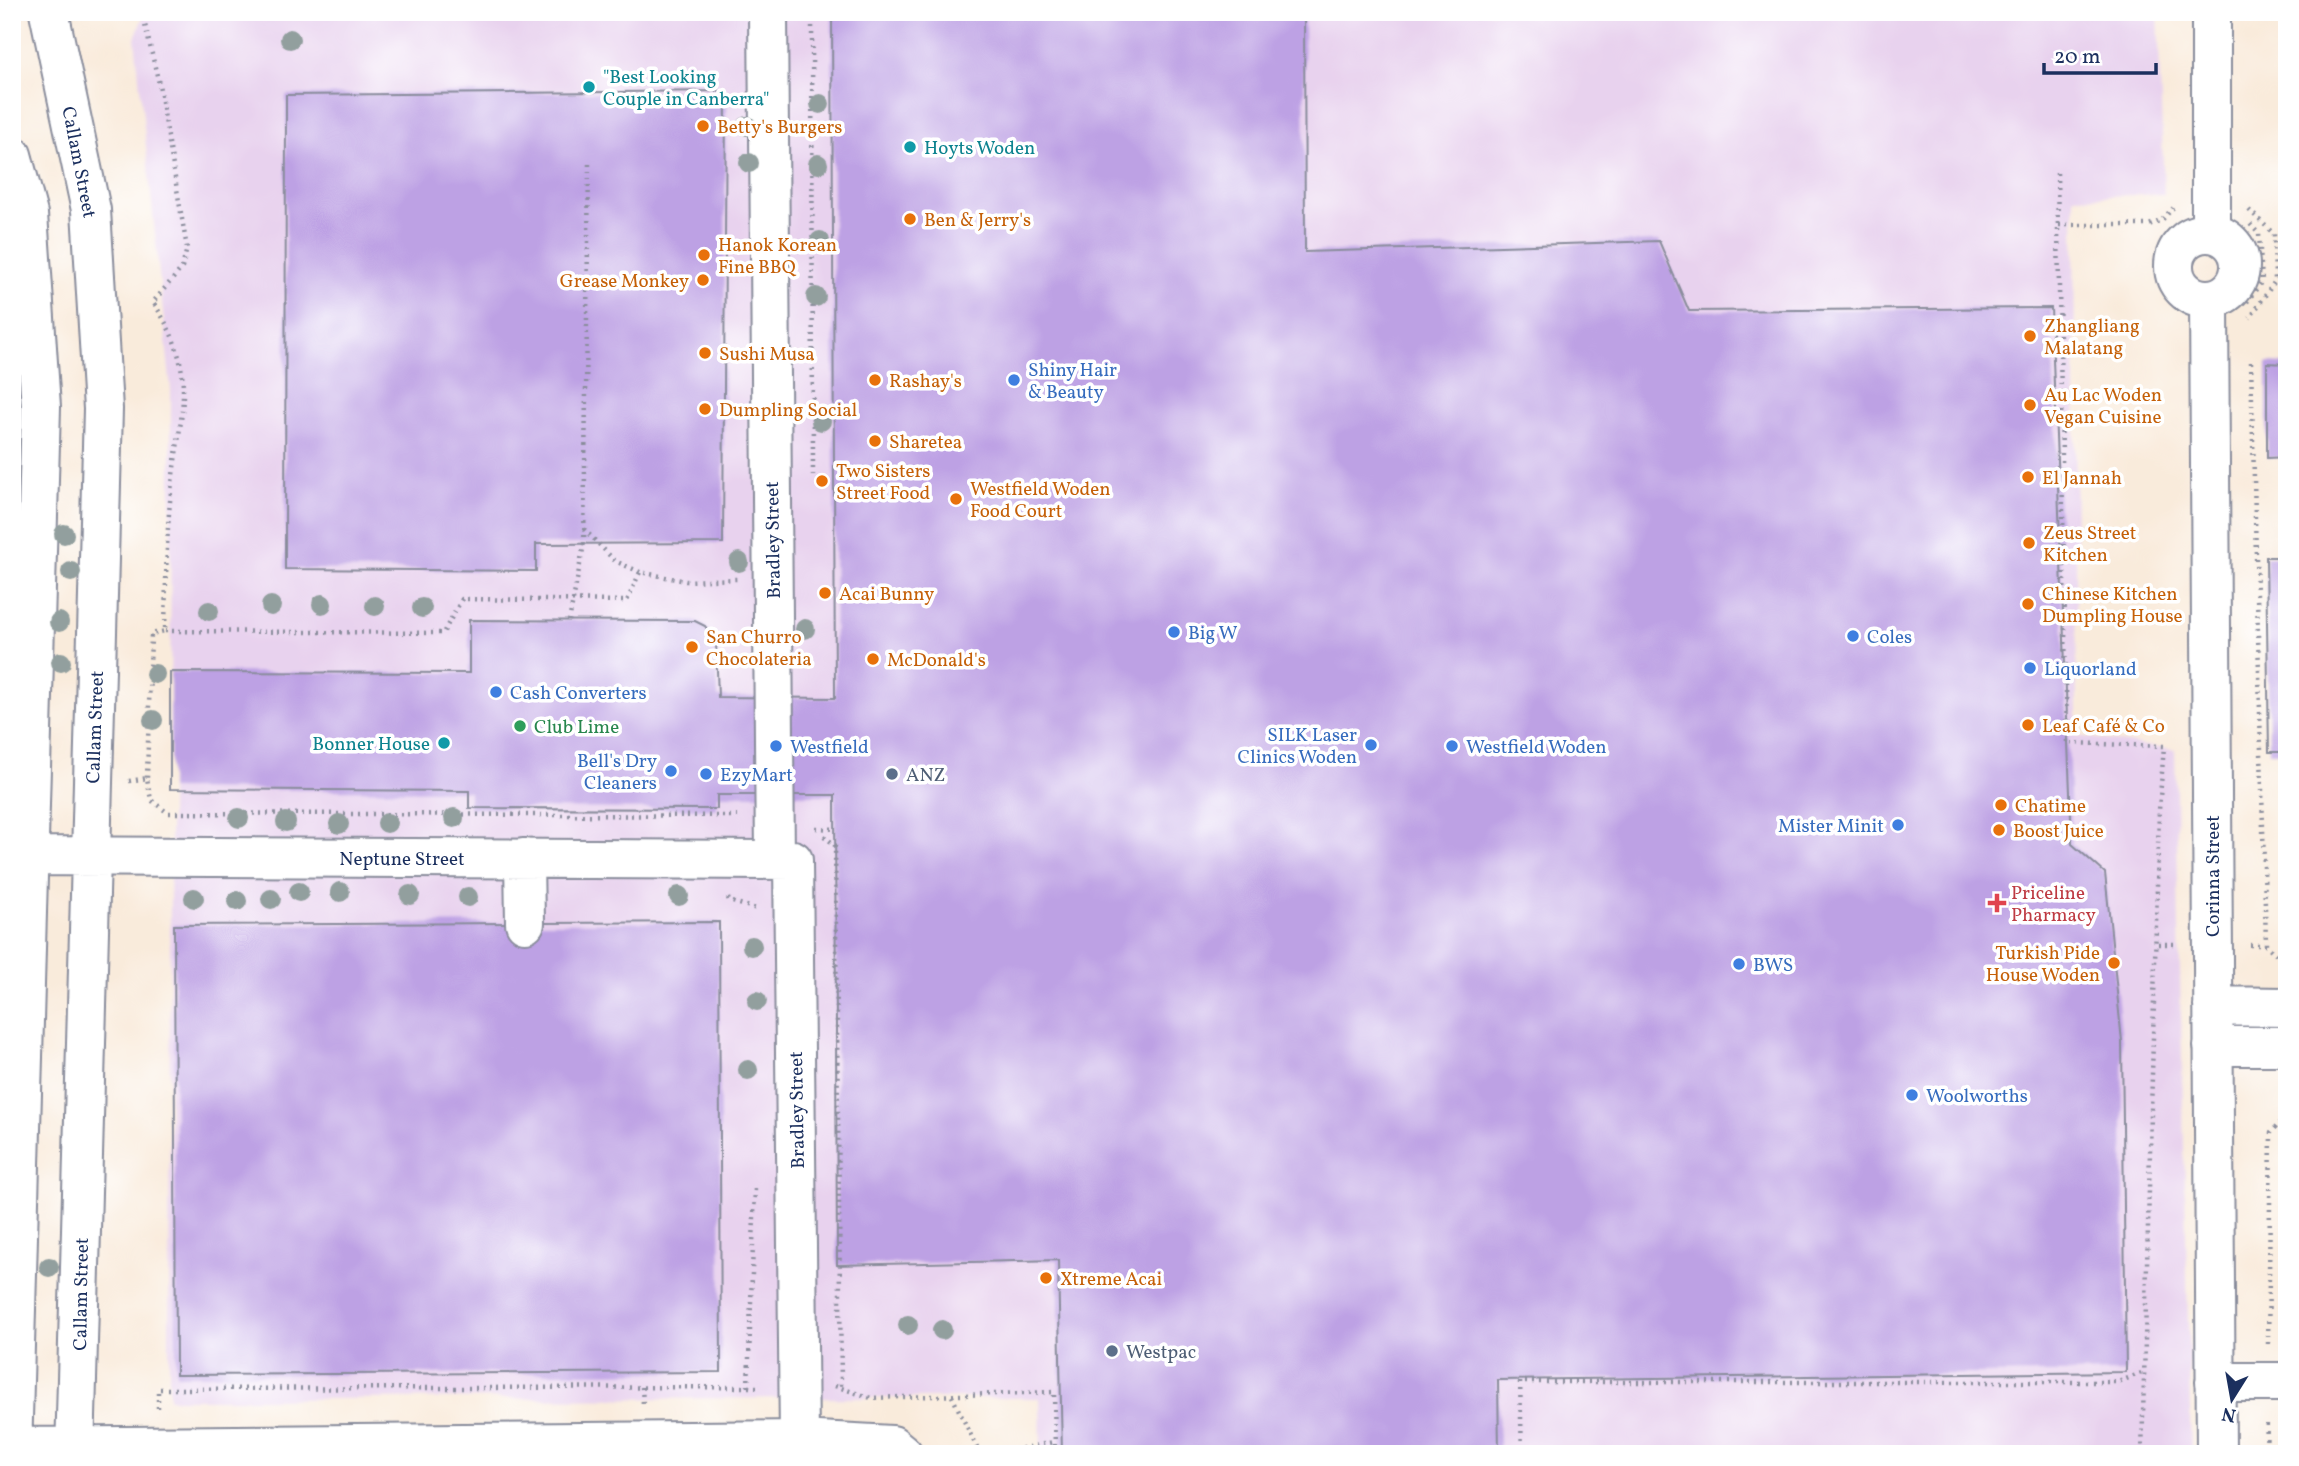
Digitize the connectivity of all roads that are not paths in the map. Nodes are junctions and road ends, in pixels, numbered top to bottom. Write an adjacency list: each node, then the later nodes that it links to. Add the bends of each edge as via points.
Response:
1 (49, 12): 7 (street, Callam Street, via 91,210 103,409)
2 (768, 12): 9 (street, Bradley Street)
3 (2211, 12): 11 (street, Corinna Street, via 2211,233 2190,237 2176,253 2174,264 2180,285 2197,298 2208,299)
4 (12, 155): 5 (street, via 28,214 41,408)
5 (22, 759): 6 (street)
6 (21, 856): 7 (street, Neptune Street); 20 (street)
7 (90, 857): 8 (street, Neptune Street); 21 (street, Callam Street)
8 (524, 859): 9 (street, Neptune Street); 10 (street)
9 (775, 860): 17 (street, Bradley Street, via 793,860)
10 (525, 923)
11 (2213, 1006): 12 (street); 13 (street, Corinna Street)
12 (2287, 1007)
13 (2213, 1046): 14 (street); 15 (street, Corinna Street)
14 (2287, 1046)
15 (2215, 1381): 16 (street); 23 (street, Corinna Street)
16 (2274, 1383)
17 (799, 1440): 18 (street); 22 (street, via 892,1444)
18 (736, 1447): 19 (street)
19 (373, 1449): 21 (street)
20 (13, 1450): 21 (street)
21 (77, 1451)
22 (903, 1454)
23 (2217, 1454)

